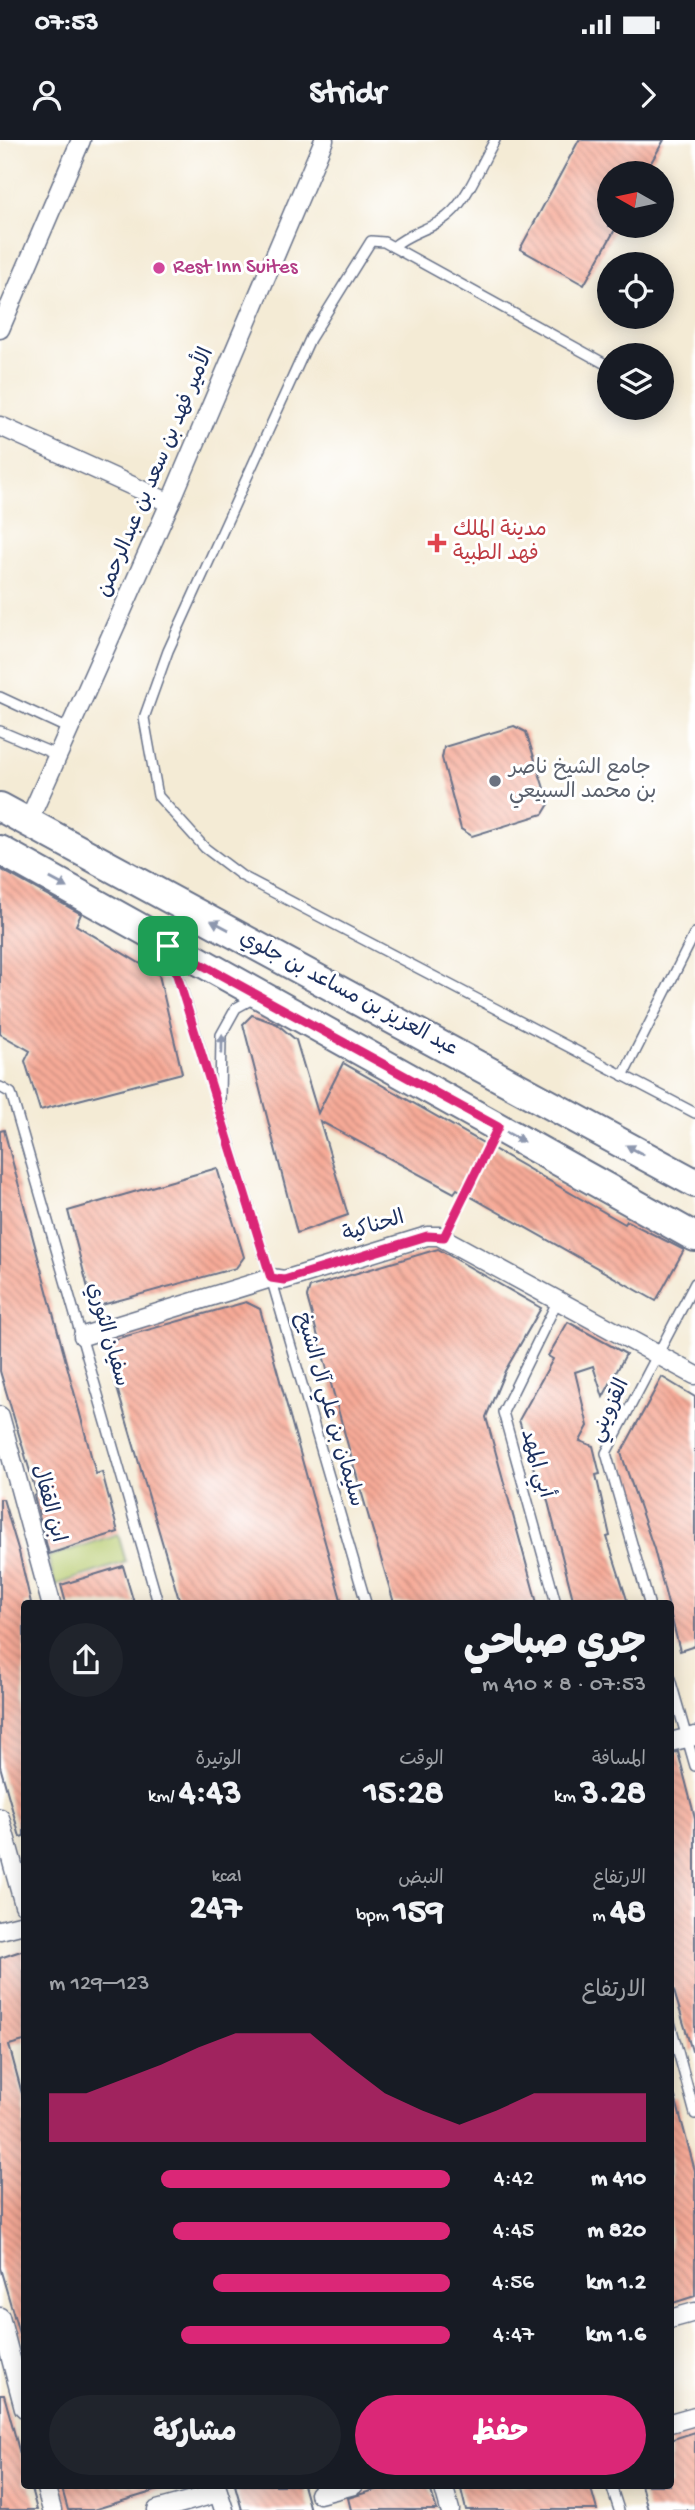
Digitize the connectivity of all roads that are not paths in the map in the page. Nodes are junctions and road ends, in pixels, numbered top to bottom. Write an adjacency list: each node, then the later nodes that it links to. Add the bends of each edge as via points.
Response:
1 (81, 140): 5 (street)
2 (324, 140): 8 (street, الأمير فهد بن سعد بن عبدالرحمن)
3 (495, 140): 4 (lane, via 454,211)
4 (393, 247): 6 (lane); 19 (lane, via 371,240 310,339 168,651 144,718 158,796 205,848 242,876)
5 (0, 329)
6 (597, 359)
7 (0, 426): 8 (street)
8 (170, 502): 10 (street, الأمير فهد بن سعد بن عبدالرحمن)
9 (0, 697): 10 (lane)
10 (69, 729): 12 (street, الأمير فهد بن سعد بن عبدالرحمن)
11 (0, 731): 12 (lane)
12 (57, 755): 14 (street, الأمير فهد بن سعد بن عبدالرحمن)
13 (0, 807): 14 (main road, عبد العزيز بن مساعد بن جلوي)
14 (28, 822): 23 (main road, عبد العزيز بن مساعد بن جلوي, one-way to 14)
15 (0, 850): 17 (main road, عبد العزيز بن مساعد بن جلوي, one-way to 17)
16 (695, 933): 19 (lane)
17 (168, 946): 18 (main road, عبد العزيز بن مساعد بن جلوي); 21 (lane, سليمان بن علي آل الشيخ)
18 (258, 996): 21 (lane, one-way to 18, via 221,1035 236,1008); 24 (main road, عبد العزيز بن مساعد بن جلوي, one-way to 24)
19 (623, 1076): 22 (lane)
20 (0, 1087): 28 (lane, سفيان الثوري, via 11,1093)
21 (220, 1109): 25 (lane, سليمان بن علي آل الشيخ)
22 (695, 1113)
23 (695, 1183)
24 (695, 1237)
25 (271, 1278): 27 (street, الحناكية, via 284,1280 427,1236 444,1237); 28 (street, الحناكية); 34 (lane, سليمان بن علي آل الشيخ)
26 (695, 1283): 29 (lane, القزويني)
27 (557, 1302): 29 (street); 35 (lane, أبي المهد, via 503,1412)
28 (83, 1336): 33 (lane, سفيان الثوري)
29 (659, 1354): 30 (street); 36 (lane, القزويني, via 606,1452)
30 (695, 1375)
31 (0, 1416): 32 (street, ابن القفال)
32 (50, 1600)
33 (157, 1600)
34 (365, 1600)
35 (555, 1600)
36 (648, 1600)
37 (674, 1696): 38 (lane)
38 (684, 1739): 39 (lane)
39 (695, 1766)
40 (0, 1818): 41 (street)
41 (21, 1894)
42 (21, 1925): 43 (street)
43 (0, 1930)
44 (674, 2037): 45 (lane)
45 (695, 2113)
46 (695, 2312): 48 (street)
47 (0, 2317): 49 (street)
48 (674, 2318)
49 (21, 2397)
50 (695, 2416): 51 (street)
51 (674, 2422)
52 (46, 2489): 57 (street)
53 (444, 2489): 60 (street)
54 (612, 2489): 61 (lane)
55 (317, 2490): 59 (street)
56 (219, 2496): 58 (street)
57 (52, 2510)
58 (157, 2510)
59 (330, 2510)
60 (450, 2510)
61 (619, 2510)

